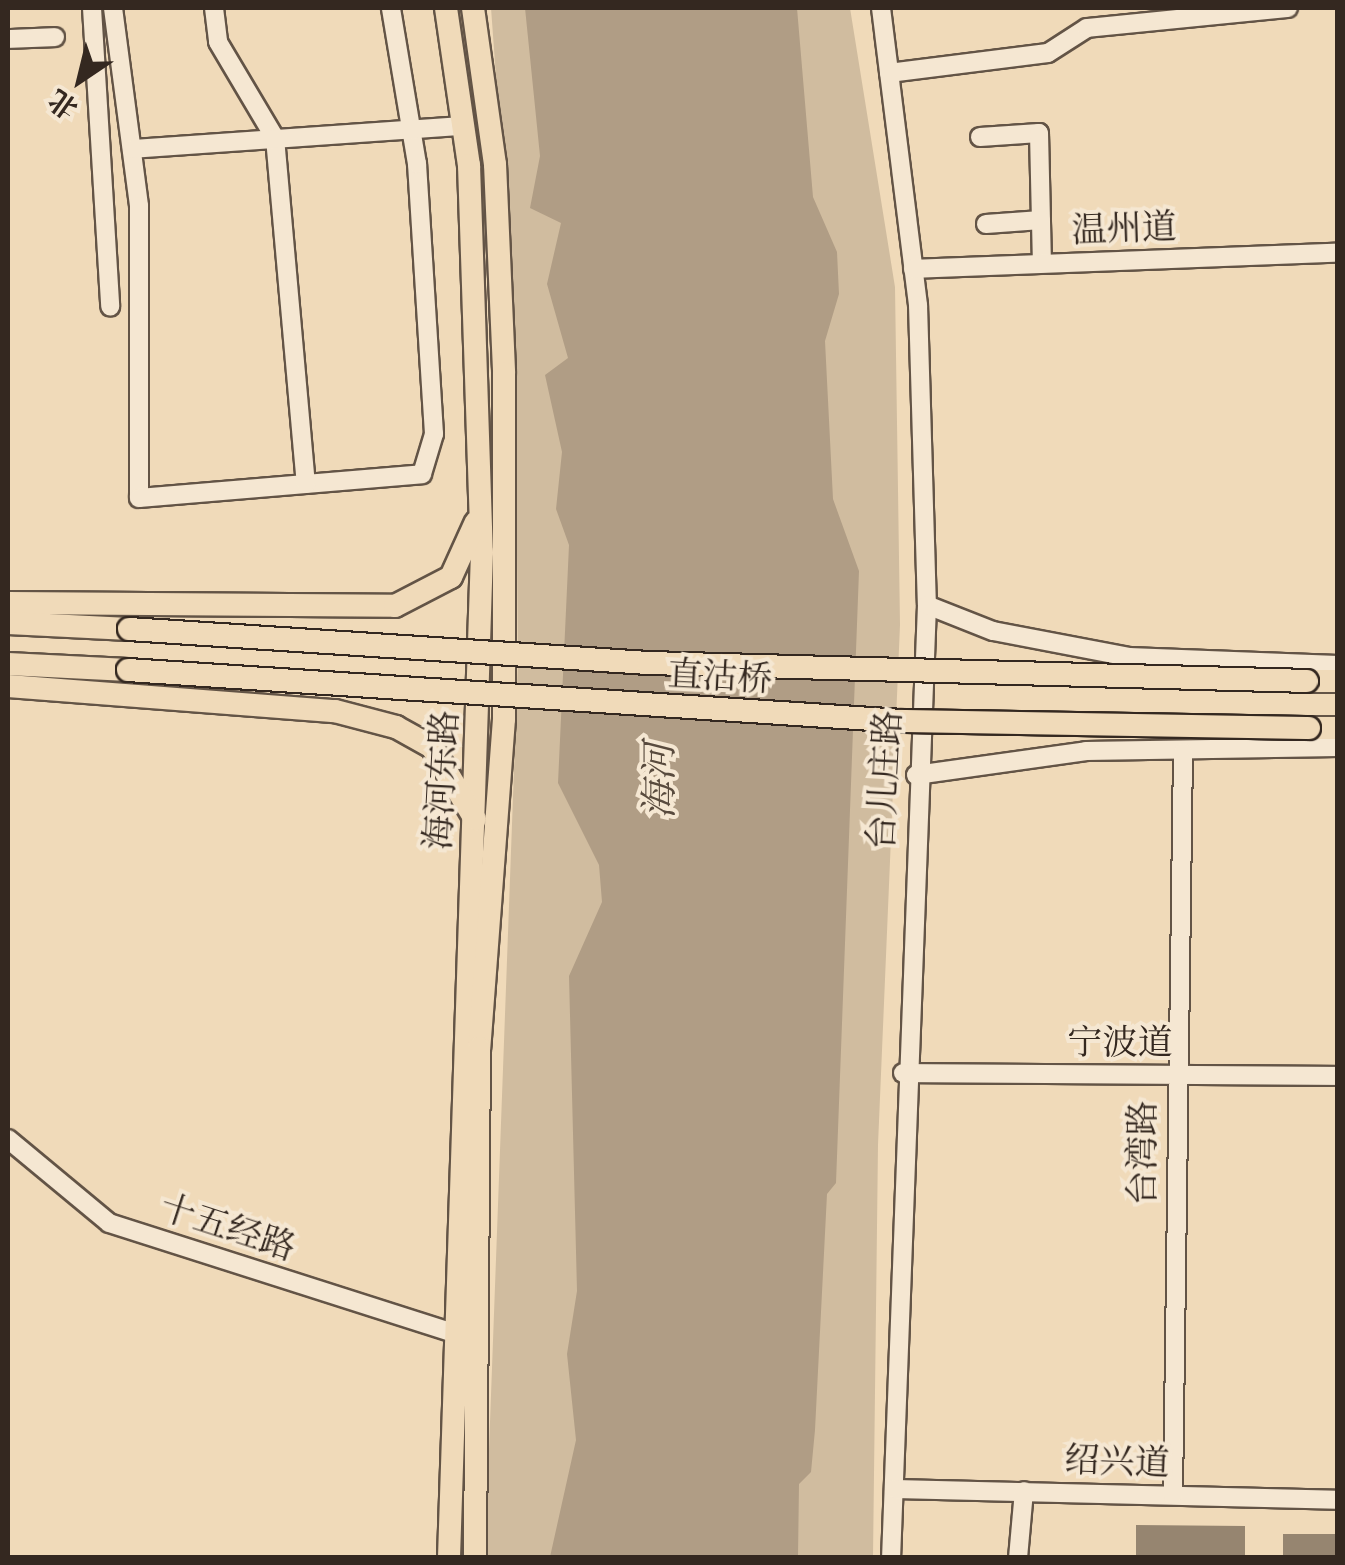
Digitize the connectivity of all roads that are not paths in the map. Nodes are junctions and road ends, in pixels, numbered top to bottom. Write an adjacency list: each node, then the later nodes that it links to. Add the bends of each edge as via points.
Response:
1 (92, 8): 22 (street)
2 (113, 8): 16 (street)
3 (214, 8): 15 (street, via 218,42)
4 (391, 8): 13 (street)
5 (446, 8): 12 (main road, 海河东路)
6 (473, 8): 47 (main road, 海河东路, via 495,164 504,450 504,720 480,1048)
7 (881, 8): 11 (street, 台儿庄路)
8 (1288, 8): 11 (street, via 1087,28 1048,53)
9 (55, 37): 10 (street)
10 (8, 39)
11 (889, 74): 21 (street, 台儿庄路)
12 (464, 126): 13 (street); 24 (main road, 海河东路)
13 (411, 128): 15 (street); 23 (street, via 434,434 422,474)
14 (980, 137): 17 (street, via 1039,133)
15 (276, 138): 16 (street); 23 (street)
16 (132, 149): 23 (street, via 140,498)
17 (1041, 220): 18 (street); 20 (street)
18 (986, 224)
19 (1338, 252): 20 (street, 温州道)
20 (1042, 263): 21 (street, 温州道)
21 (913, 268): 26 (street, 台儿庄路)
22 (110, 306)
23 (306, 484)
24 (482, 499): 25 (main road, via 452,577 419,601); 36 (main road, 海河东路)
25 (8, 603)
26 (927, 605): 29 (street, via 992,630 1129,657); 35 (street, 台儿庄路)
27 (8, 623): 30 (main road, 直沽桥, bridge, via 687,664)
28 (8, 664): 32 (main road, 直沽桥, bridge, via 902,721)
29 (1338, 665)
30 (1338, 681)
31 (8, 686): 36 (main road, via 335,710 396,727 432,748)
32 (1338, 728)
33 (1338, 747): 34 (street)
34 (1183, 752): 35 (street, via 1086,751); 38 (street, 台湾路)
35 (916, 775): 37 (street, 台儿庄路)
36 (475, 820): 41 (main road, 海河东路)
37 (903, 1073): 38 (street, 宁波道); 42 (street, 台儿庄路)
38 (1175, 1075): 39 (street, 宁波道); 44 (street, 台湾路)
39 (1338, 1076)
40 (8, 1139): 41 (street, 十五经路, via 109,1222)
41 (453, 1333): 46 (main road, 海河东路)
42 (894, 1489): 43 (street, 绍兴道); 48 (street, 台儿庄路)
43 (1024, 1491): 44 (street, 绍兴道); 49 (street)
44 (1172, 1495): 45 (street, 绍兴道)
45 (1338, 1500)
46 (448, 1558)
47 (475, 1558)
48 (892, 1558)
49 (1018, 1558)

